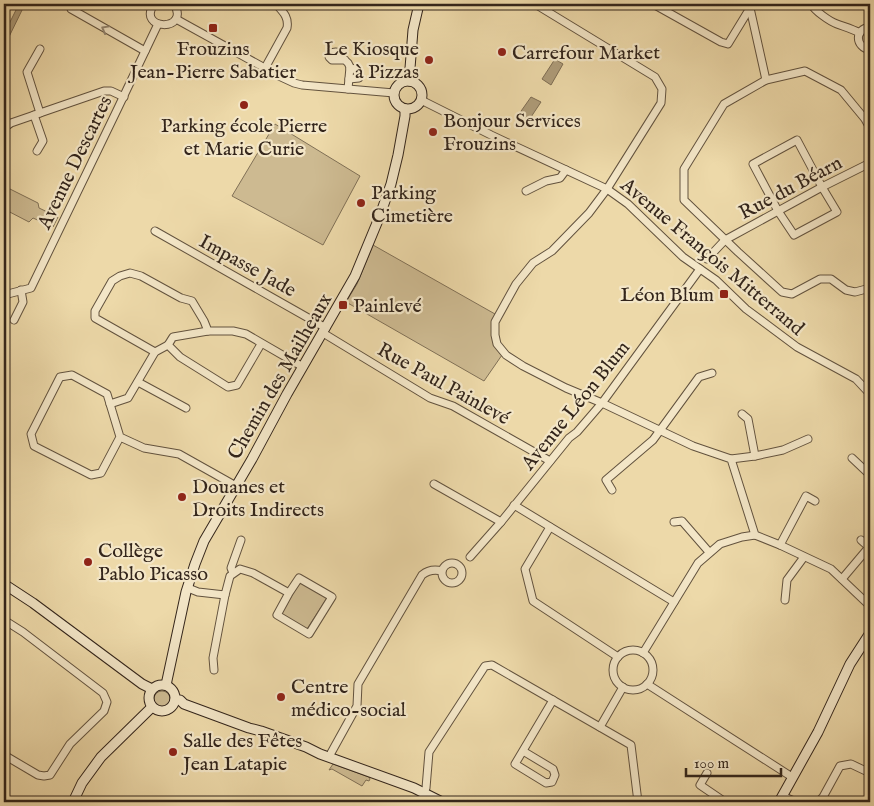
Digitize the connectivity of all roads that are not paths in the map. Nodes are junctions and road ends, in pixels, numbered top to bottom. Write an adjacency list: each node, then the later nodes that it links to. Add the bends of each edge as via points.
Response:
1 (70, 4): 16 (street, one-way to 1, via 71,9)
2 (152, 4): 11 (street, via 152,18)
3 (174, 4): 10 (street)
4 (276, 4): 18 (street, via 286,16 287,28)
5 (419, 4): 19 (street, via 413,30)
6 (535, 4): 33 (street, via 655,78 662,89 661,103)
7 (653, 4): 9 (street, via 728,44)
8 (811, 4): 13 (street, via 835,23)
9 (751, 6): 20 (street)
10 (176, 19): 11 (street, via 170,24); 18 (street)
11 (158, 24): 16 (street, Avenue Descartes)
12 (870, 27): 13 (street)
13 (860, 33): 15 (street, via 859,43)
14 (40, 49): 26 (street, via 27,72)
15 (870, 50)
16 (145, 51): 23 (street, Avenue Descartes)
17 (346, 60): 21 (street, via 360,76 349,78)
18 (265, 68): 21 (street, via 294,83)
19 (409, 80): 22 (street, via 398,84); 24 (street, via 420,88)
20 (766, 80): 28 (street, via 805,71 841,90); 37 (street, via 724,104 684,169 684,200)
21 (348, 90): 22 (street)
22 (394, 94): 25 (street, via 396,102)
23 (124, 97): 26 (street, via 104,91); 41 (street, Avenue Descartes, via 31,288)
24 (421, 100): 25 (street, via 414,107); 31 (street, Avenue François Mitterrand)
25 (405, 109): 44 (street, Chemin des Mailheaux, via 398,155 379,218 355,276)
26 (37, 114): 27 (street); 29 (street, via 42,140)
27 (4, 128)
28 (870, 128)
29 (37, 151)
30 (870, 163): 32 (street, Rue du Béarn)
31 (566, 170): 33 (street, Avenue François Mitterrand); 34 (street, via 560,178)
32 (822, 187): 35 (street, Rue du Béarn); 35 (street, via 838,212 794,235); 35 (street, via 797,140 753,164)
33 (607, 189): 39 (street, Avenue François Mitterrand); 53 (street, via 552,251 533,264 516,284 495,322 497,344 506,355 566,388)
34 (526, 191)
35 (778, 211): 37 (street, Rue du Béarn)
36 (155, 231): 44 (street, Impasse Jade)
37 (725, 240): 38 (street, Rue du Béarn); 40 (street, via 782,292 792,294 820,279 830,279 855,292)
38 (707, 259)
39 (700, 269): 52 (street, Avenue François Mitterrand, via 797,347 856,379); 53 (street, Avenue Léon Blum)
40 (870, 288)
41 (21, 290): 42 (street, Avenue Descartes); 43 (street, via 23,302)
42 (4, 295)
43 (14, 320)
44 (325, 330): 49 (street, Chemin des Mailheaux); 63 (street, Rue Paul Painlevé, via 430,398 453,406)
45 (208, 331): 46 (street, via 246,334); 47 (street, via 173,337); 48 (street, via 192,301 141,276 130,273 120,276 112,281 95,311 95,318)
46 (261, 344): 47 (street, via 236,385 228,387 180,357); 49 (street)
47 (168, 345): 48 (street)
48 (155, 352): 51 (street)
49 (303, 367): 66 (street, Chemin des Mailheaux)
50 (712, 373): 57 (street, via 699,377)
51 (138, 382): 54 (street, via 128,398); 55 (street)
52 (870, 394)
53 (602, 403): 57 (street); 63 (street, Avenue Léon Blum)
54 (110, 404): 58 (street); 58 (street, via 107,394 72,375 60,377 30,434 34,446 91,475 101,473)
55 (186, 408)
56 (742, 414): 60 (street, via 748,419)
57 (660, 430): 62 (street); 67 (street, via 653,440 606,480)
58 (120, 437): 66 (street, via 144,448 179,454)
59 (808, 439): 60 (street, via 783,450)
60 (755, 456): 62 (street)
61 (852, 458): 64 (street)
62 (731, 459): 73 (street)
63 (550, 461): 69 (street, Avenue Léon Blum)
64 (870, 475)
65 (434, 484): 70 (street)
66 (236, 486): 84 (street, Chemin des Mailheaux, via 204,541)
67 (612, 490)
68 (815, 501): 76 (street, via 806,496)
69 (514, 505): 70 (street, Avenue Léon Blum); 72 (street)
70 (501, 522): 78 (street, Avenue Léon Blum)
71 (674, 522): 77 (street, via 682,521)
72 (550, 528): 88 (street); 93 (street, via 525,569 533,600)
73 (754, 535): 76 (street); 77 (street, via 720,544)
74 (241, 540): 81 (street, via 231,568)
75 (861, 540): 82 (street, via 869,548)
76 (780, 546): 79 (street)
77 (709, 552): 88 (street, via 698,563)
78 (470, 557)
79 (804, 557): 82 (street, via 831,569); 87 (street, via 787,580)
80 (442, 570): 105 (street, via 422,574 358,684 357,706)
81 (233, 574): 85 (street, via 240,569 253,573); 86 (street)
82 (842, 579): 89 (street)
83 (4, 584): 98 (street)
84 (188, 588): 86 (street); 96 (street, Chemin des Mailheaux)
85 (289, 593): 85 (street, via 299,578 332,597 309,634 277,616)
86 (225, 595): 94 (street, via 213,658)
87 (786, 600)
88 (674, 602): 92 (street)
89 (870, 606)
90 (4, 620): 104 (street, via 103,693 107,702 104,711 70,744 50,775 38,775)
91 (870, 633): 108 (street, via 850,664 818,732)
92 (643, 653): 93 (street, via 630,651); 95 (street, via 653,668)
93 (618, 657): 97 (street, via 614,675)
94 (214, 670)
95 (647, 684): 97 (street, via 633,690); 108 (street)
96 (166, 685): 98 (street); 100 (street, via 173,692)
97 (623, 687): 102 (street)
98 (150, 692): 101 (street)
99 (553, 700): 102 (street); 103 (street); 109 (street, via 492,665 485,666 429,752)
100 (173, 702): 101 (street, via 164,710); 105 (street)
101 (152, 707): 111 (street, via 101,757)
102 (600, 727): 113 (street, via 631,745)
103 (523, 751): 103 (street, via 553,769 552,782 546,783 515,764)
104 (4, 755)
105 (330, 757): 109 (street)
106 (707, 773): 114 (street, via 700,785)
107 (870, 773): 116 (street, via 850,764 840,766)
108 (792, 777): 110 (street)
109 (424, 793): 112 (street)
110 (780, 799): 115 (street)
111 (73, 802)
112 (442, 802)
113 (638, 802)
114 (725, 802)
115 (796, 802)
116 (818, 802)

